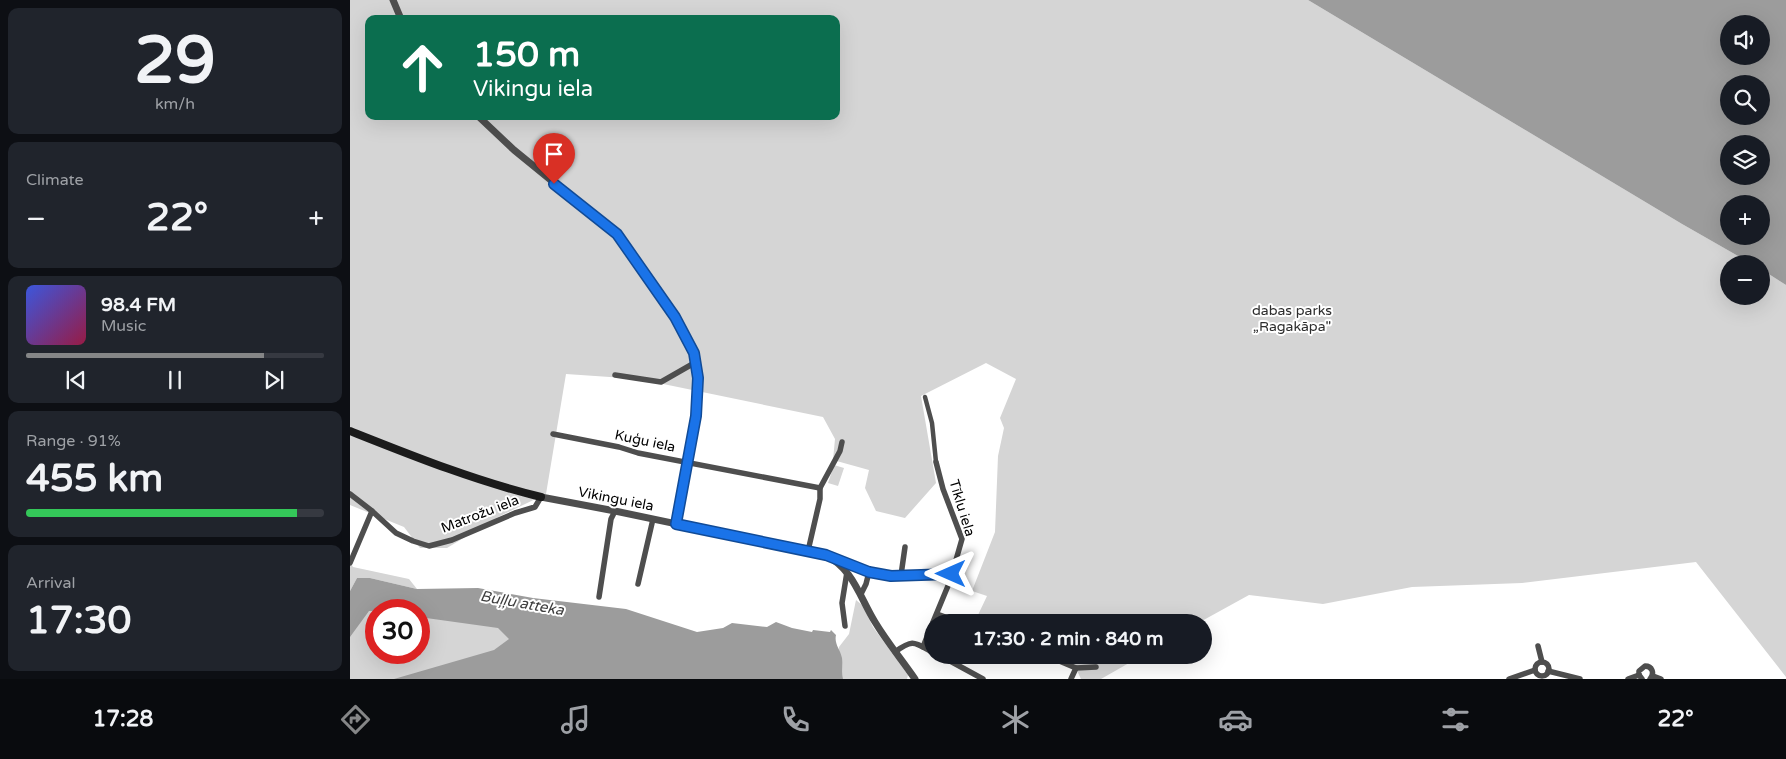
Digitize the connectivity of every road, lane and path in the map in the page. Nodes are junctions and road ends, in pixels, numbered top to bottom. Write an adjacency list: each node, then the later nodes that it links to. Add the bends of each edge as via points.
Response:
1 (393, 0): 2 (street)
2 (399, 15)
3 (482, 120): 4 (street, via 617,234 675,317)
4 (696, 362): 5 (street, via 661,382); 10 (street, via 698,398)
5 (615, 375)
6 (925, 396): 11 (street, Tīklu iela, via 932,422)
7 (350, 431): 14 (main road, Vikingu iela, via 438,466)
8 (553, 434): 10 (street, Kuģu iela)
9 (842, 442): 12 (street, via 840,452)
10 (687, 462): 12 (street, Kuģu iela); 18 (street)
11 (936, 462): 25 (street, Tīklu iela, via 962,539)
12 (820, 488): 20 (street)
13 (350, 494): 15 (street, Matrožu iela)
14 (541, 498): 15 (street, Matrožu iela, via 535,507 429,546 396,533); 16 (street, Vikingu iela)
15 (372, 511): 22 (street)
16 (615, 511): 17 (street, Vikingu iela); 29 (street)
17 (653, 519): 18 (street, Vikingu iela); 27 (street)
18 (676, 524): 20 (street, Vikingu iela)
19 (905, 547): 26 (street)
20 (808, 551): 21 (street, Vikingu iela)
21 (833, 559): 23 (street, Vikingu iela); 24 (street)
22 (350, 562)
23 (847, 572): 28 (street, Vikingu iela); 31 (street, via 842,603)
24 (869, 572): 26 (street); 28 (street)
25 (951, 574): 26 (street); 30 (street, Tīklu iela)
26 (901, 575)
27 (638, 584)
28 (861, 594): 34 (street, Vikingu iela)
29 (599, 597)
30 (937, 614)
31 (845, 626)
32 (1538, 646): 35 (street)
33 (923, 647): 34 (street, via 909,642)
34 (895, 652): 42 (street, Vikingu iela)
35 (1542, 662): 40 (street); 41 (street)
36 (956, 664): 46 (street)
37 (1066, 664): 39 (street)
38 (1097, 664): 39 (street, via 1096,667)
39 (1076, 668): 47 (street)
40 (1535, 670): 43 (street); 48 (street)
41 (1548, 670): 43 (street); 49 (street)
42 (912, 677)
43 (1540, 677)
44 (1640, 677): 45 (street, via 1641,668 1647,666 1652,671); 50 (street)
45 (1651, 677): 51 (street)
46 (984, 679)
47 (1071, 679)
48 (1509, 679)
49 (1580, 679)
50 (1628, 679)
51 (1661, 679)

